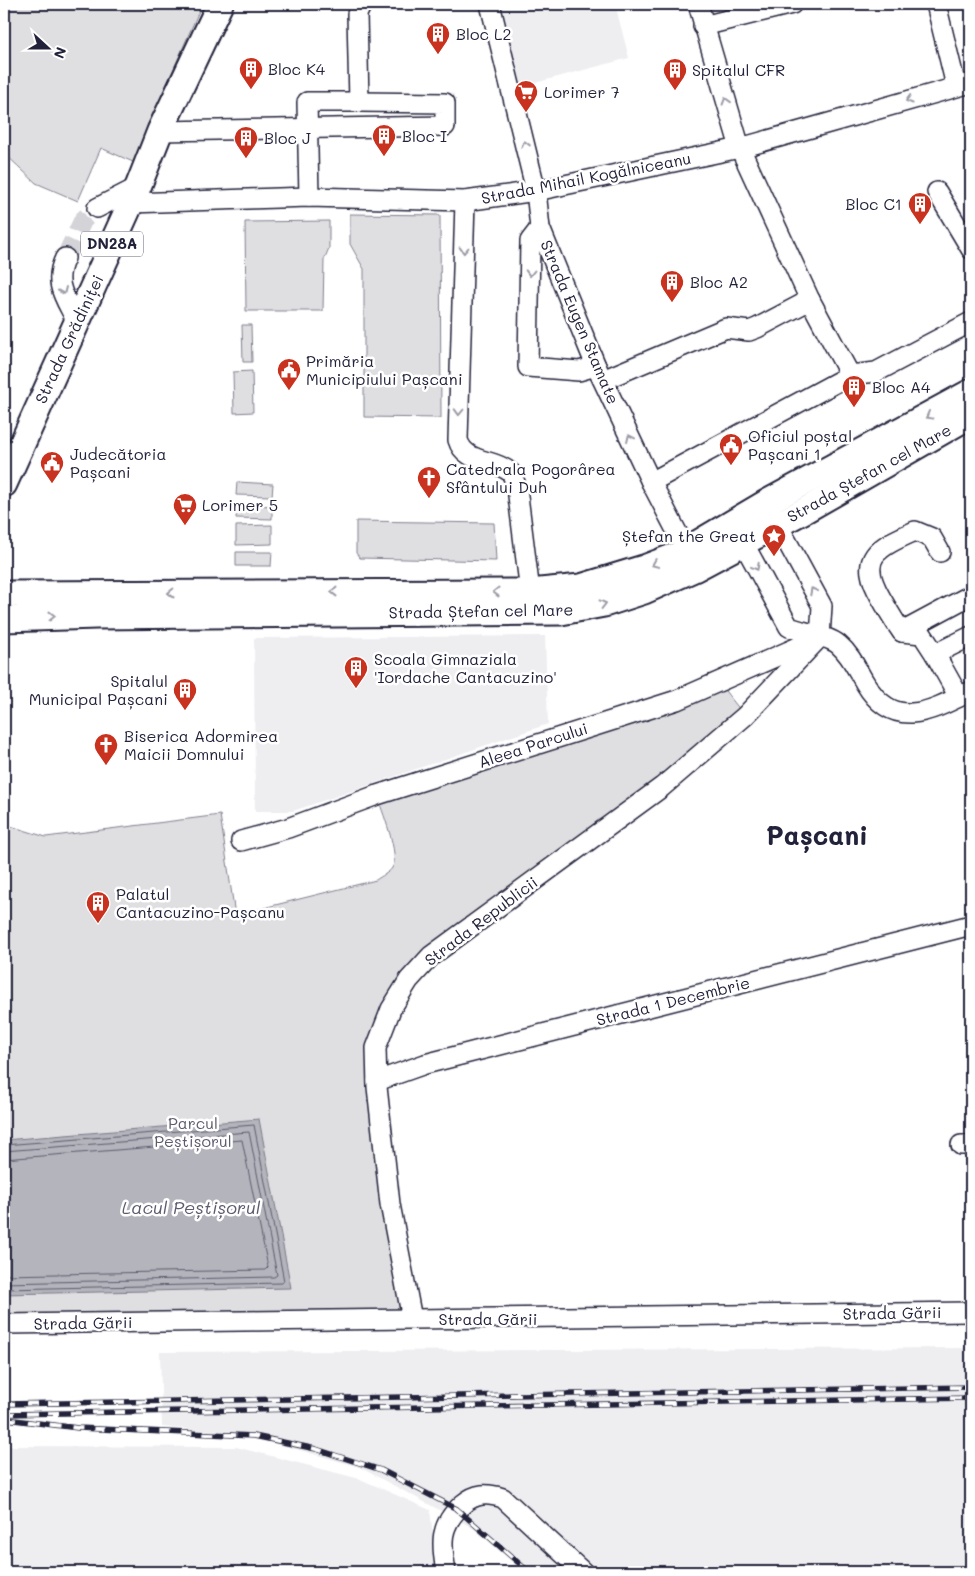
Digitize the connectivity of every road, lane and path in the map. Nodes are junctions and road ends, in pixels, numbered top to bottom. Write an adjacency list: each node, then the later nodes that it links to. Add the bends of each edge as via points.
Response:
1 (220, 4): 11 (main road, Strada Grădiniței / DN28A)
2 (362, 4): 9 (street, via 357,14)
3 (490, 4): 13 (street, Strada Eugen Stamate, one-way to 3)
4 (698, 4): 7 (street)
5 (792, 4): 7 (street)
6 (936, 4): 8 (street)
7 (703, 26): 12 (street, one-way to 7)
8 (964, 85): 12 (street, Strada Mihail Kogălniceanu, one-way to 12)
9 (359, 102): 10 (street, via 307,102); 10 (street, via 446,103 445,126)
10 (306, 128): 11 (street); 16 (street)
11 (160, 131): 15 (main road, Strada Grădiniței / DN28A)
12 (740, 148): 13 (street, Strada Mihail Kogălniceanu); 22 (street)
13 (536, 191): 17 (street, Strada Mihail Kogălniceanu); 19 (street, Strada Eugen Stamate)
14 (936, 192): 20 (street)
15 (134, 195): 16 (street, Strada Mihail Kogălniceanu); 18 (street); 23 (main road, Strada Grădiniței / DN28A)
16 (309, 197): 17 (street, Strada Mihail Kogălniceanu)
17 (465, 201): 35 (street, one-way to 35, via 458,440 460,447 470,456 500,466 512,474 517,488)
18 (97, 208)
19 (540, 228): 25 (street, Strada Eugen Stamate); 25 (street, one-way to 25, via 530,241 528,367)
20 (971, 250)
21 (64, 258): 23 (street, one-way to 23, via 58,274 59,283)
22 (810, 300): 25 (street, via 757,328 726,328); 26 (street)
23 (77, 322): 30 (main road, Strada Grădiniței / DN28A)
24 (971, 322): 26 (street, via 876,372)
25 (600, 373): 29 (street, Strada Eugen Stamate, one-way to 25)
26 (850, 375): 29 (street)
27 (971, 392): 31 (main road, Strada Ștefan cel Mare, one-way to 31)
28 (971, 415): 31 (main road, Strada Ștefan cel Mare)
29 (651, 482): 34 (street, Strada Eugen Stamate)
30 (4, 484)
31 (772, 514): 32 (main road, Strada Ștefan cel Mare); 42 (street, one-way to 31, via 822,606)
32 (738, 533): 34 (main road, Strada Ștefan cel Mare); 42 (street, one-way to 42, via 789,627)
33 (940, 552): 40 (street, via 932,538 915,531 878,551 871,560 871,581)
34 (691, 559): 35 (main road, Strada Ștefan cel Mare, one-way to 35, via 644,568 581,587); 38 (main road, Strada Ștefan cel Mare, one-way to 34, via 561,612 604,604 644,591)
35 (530, 592): 38 (main road, Strada Ștefan cel Mare, one-way to 38)
36 (4, 594): 38 (main road, Strada Ștefan cel Mare, one-way to 36)
37 (971, 594): 40 (street)
38 (403, 602): 39 (main road, Strada Ștefan cel Mare, one-way to 38)
39 (4, 619)
40 (902, 632): 43 (street, via 922,634)
41 (971, 636): 43 (street)
42 (820, 638): 44 (street, via 839,644 849,654 872,694 895,712 917,714); 45 (street, Aleea Parcului, via 677,700); 47 (street, Strada Republicii, via 745,716 662,787 431,956 409,980 392,1009 376,1048)
43 (936, 654): 44 (street)
44 (965, 694)
45 (242, 841)
46 (971, 925): 47 (street, Strada 1 Decembrie, via 425,1064)
47 (376, 1081): 49 (street, Strada Republicii, via 390,1204)
48 (971, 1312): 49 (street, Strada Gării)
49 (412, 1319): 50 (street, Strada Gării)
50 (4, 1324)
51 (446, 1572): 52 (street, via 442,1547 451,1514 472,1496 488,1493 503,1498)
52 (583, 1572)

